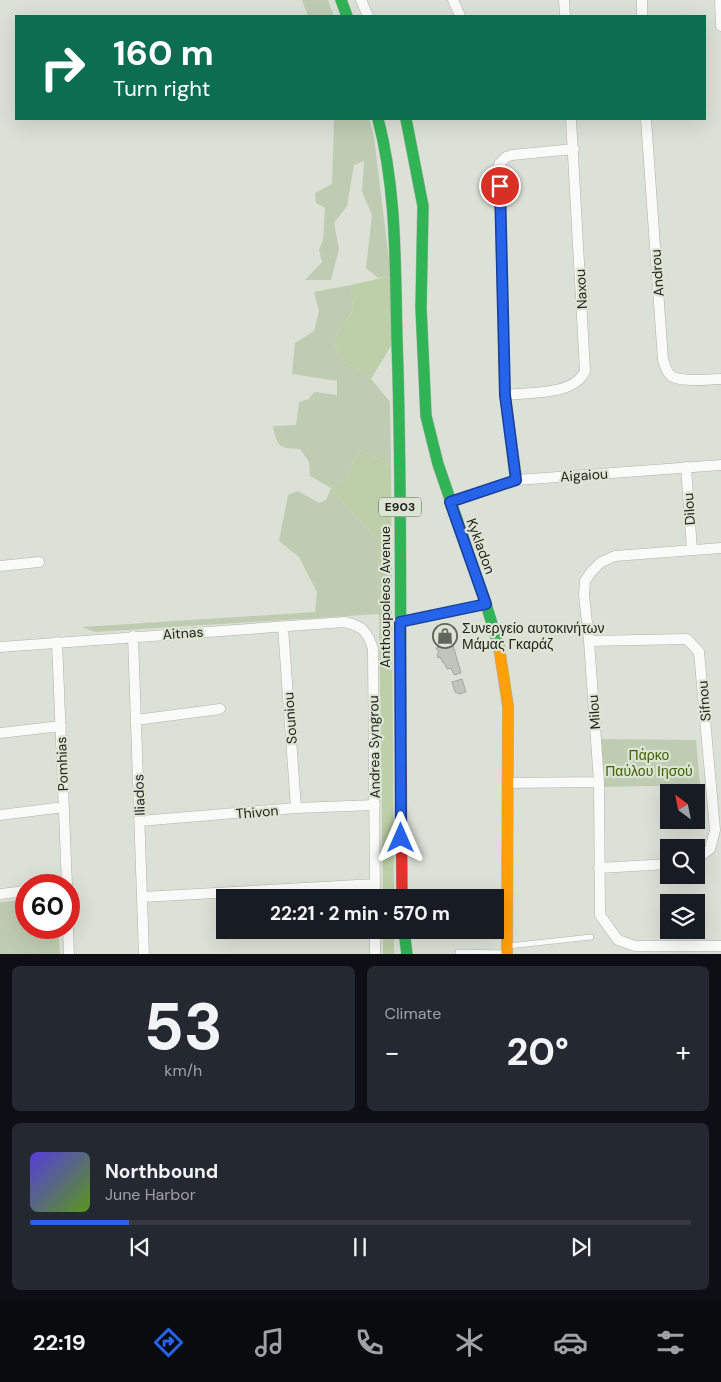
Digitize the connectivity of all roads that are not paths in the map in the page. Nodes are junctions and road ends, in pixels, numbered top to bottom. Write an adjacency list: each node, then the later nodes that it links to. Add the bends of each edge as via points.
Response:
1 (341, 0): 7 (main road)
2 (361, 0): 8 (street)
3 (453, 0): 9 (street)
4 (564, 0): 10 (street)
5 (642, 0): 11 (street)
6 (720, 0): 12 (street)
7 (347, 15)
8 (368, 15)
9 (460, 15)
10 (565, 15)
11 (642, 15)
12 (721, 26)
13 (378, 120): 29 (main road, Anthoupoleos Avenue / E903, via 393,207 399,396)
14 (406, 120): 23 (main road, Kykladon, via 423,206 421,308 426,416)
15 (571, 120): 17 (street, Naxou)
16 (646, 120): 18 (street, Androu, via 663,360 671,376 680,379)
17 (574, 149): 19 (street, via 506,156 500,164); 19 (street, Naxou, via 585,371 575,384 564,389)
18 (721, 379)
19 (505, 395): 22 (street)
20 (721, 465): 21 (street, Aigaiou)
21 (686, 468): 22 (street, Aigaiou); 25 (street, Dilou)
22 (516, 480): 23 (street, Aigaiou)
23 (450, 502): 28 (main road, Kykladon)
24 (721, 548): 25 (street, Milou)
25 (692, 550): 33 (street, Milou, via 615,556 600,562 585,581)
26 (39, 562): 27 (street)
27 (0, 566)
28 (486, 604): 29 (lane); 41 (main road, Kykladon, via 505,677)
29 (400, 622): 53 (main road, Anthoupoleos Avenue / E903)
30 (283, 627): 31 (street, Aitnas, via 344,622); 32 (street, Aitnas); 44 (street, Souniou)
31 (364, 629): 42 (street, Andrea Syngrou, via 373,649)
32 (133, 636): 34 (street, Aitnas); 37 (street, Iliados)
33 (589, 640): 40 (street, Milou); 47 (street, Sifnou, via 687,639 700,652 715,830 710,849)
34 (57, 642): 35 (street, Aitnas); 38 (street, Pomhias)
35 (0, 647)
36 (220, 709): 37 (street)
37 (136, 720): 46 (street, Iliados)
38 (61, 726): 39 (street); 43 (street, Pomhias)
39 (0, 733)
40 (599, 782): 41 (street); 49 (street, Milou)
41 (508, 783): 63 (main road, Kykladon)
42 (375, 804): 44 (street, Thivon); 51 (street, Andrea Syngrou)
43 (64, 807): 45 (street); 50 (street, Pomhias)
44 (296, 808): 46 (street, Thivon)
45 (0, 815)
46 (140, 821): 56 (street, Iliados)
47 (705, 853)
48 (660, 865): 49 (street)
49 (599, 868): 62 (street, Milou, via 600,915 618,940 635,946)
50 (67, 874)
51 (375, 884): 52 (street, Andrea Syngrou); 56 (street)
52 (375, 889)
53 (402, 889)
54 (15, 892): 55 (street)
55 (0, 894)
56 (142, 897): 66 (street, Iliados)
57 (592, 937): 63 (lane)
58 (68, 939): 65 (street)
59 (375, 939): 67 (street)
60 (398, 939): 68 (main road)
61 (405, 939): 69 (main road)
62 (721, 946)
63 (507, 951): 64 (lane)
64 (458, 952)
65 (69, 954)
66 (144, 954)
67 (375, 954)
68 (397, 954)
69 (407, 954)

